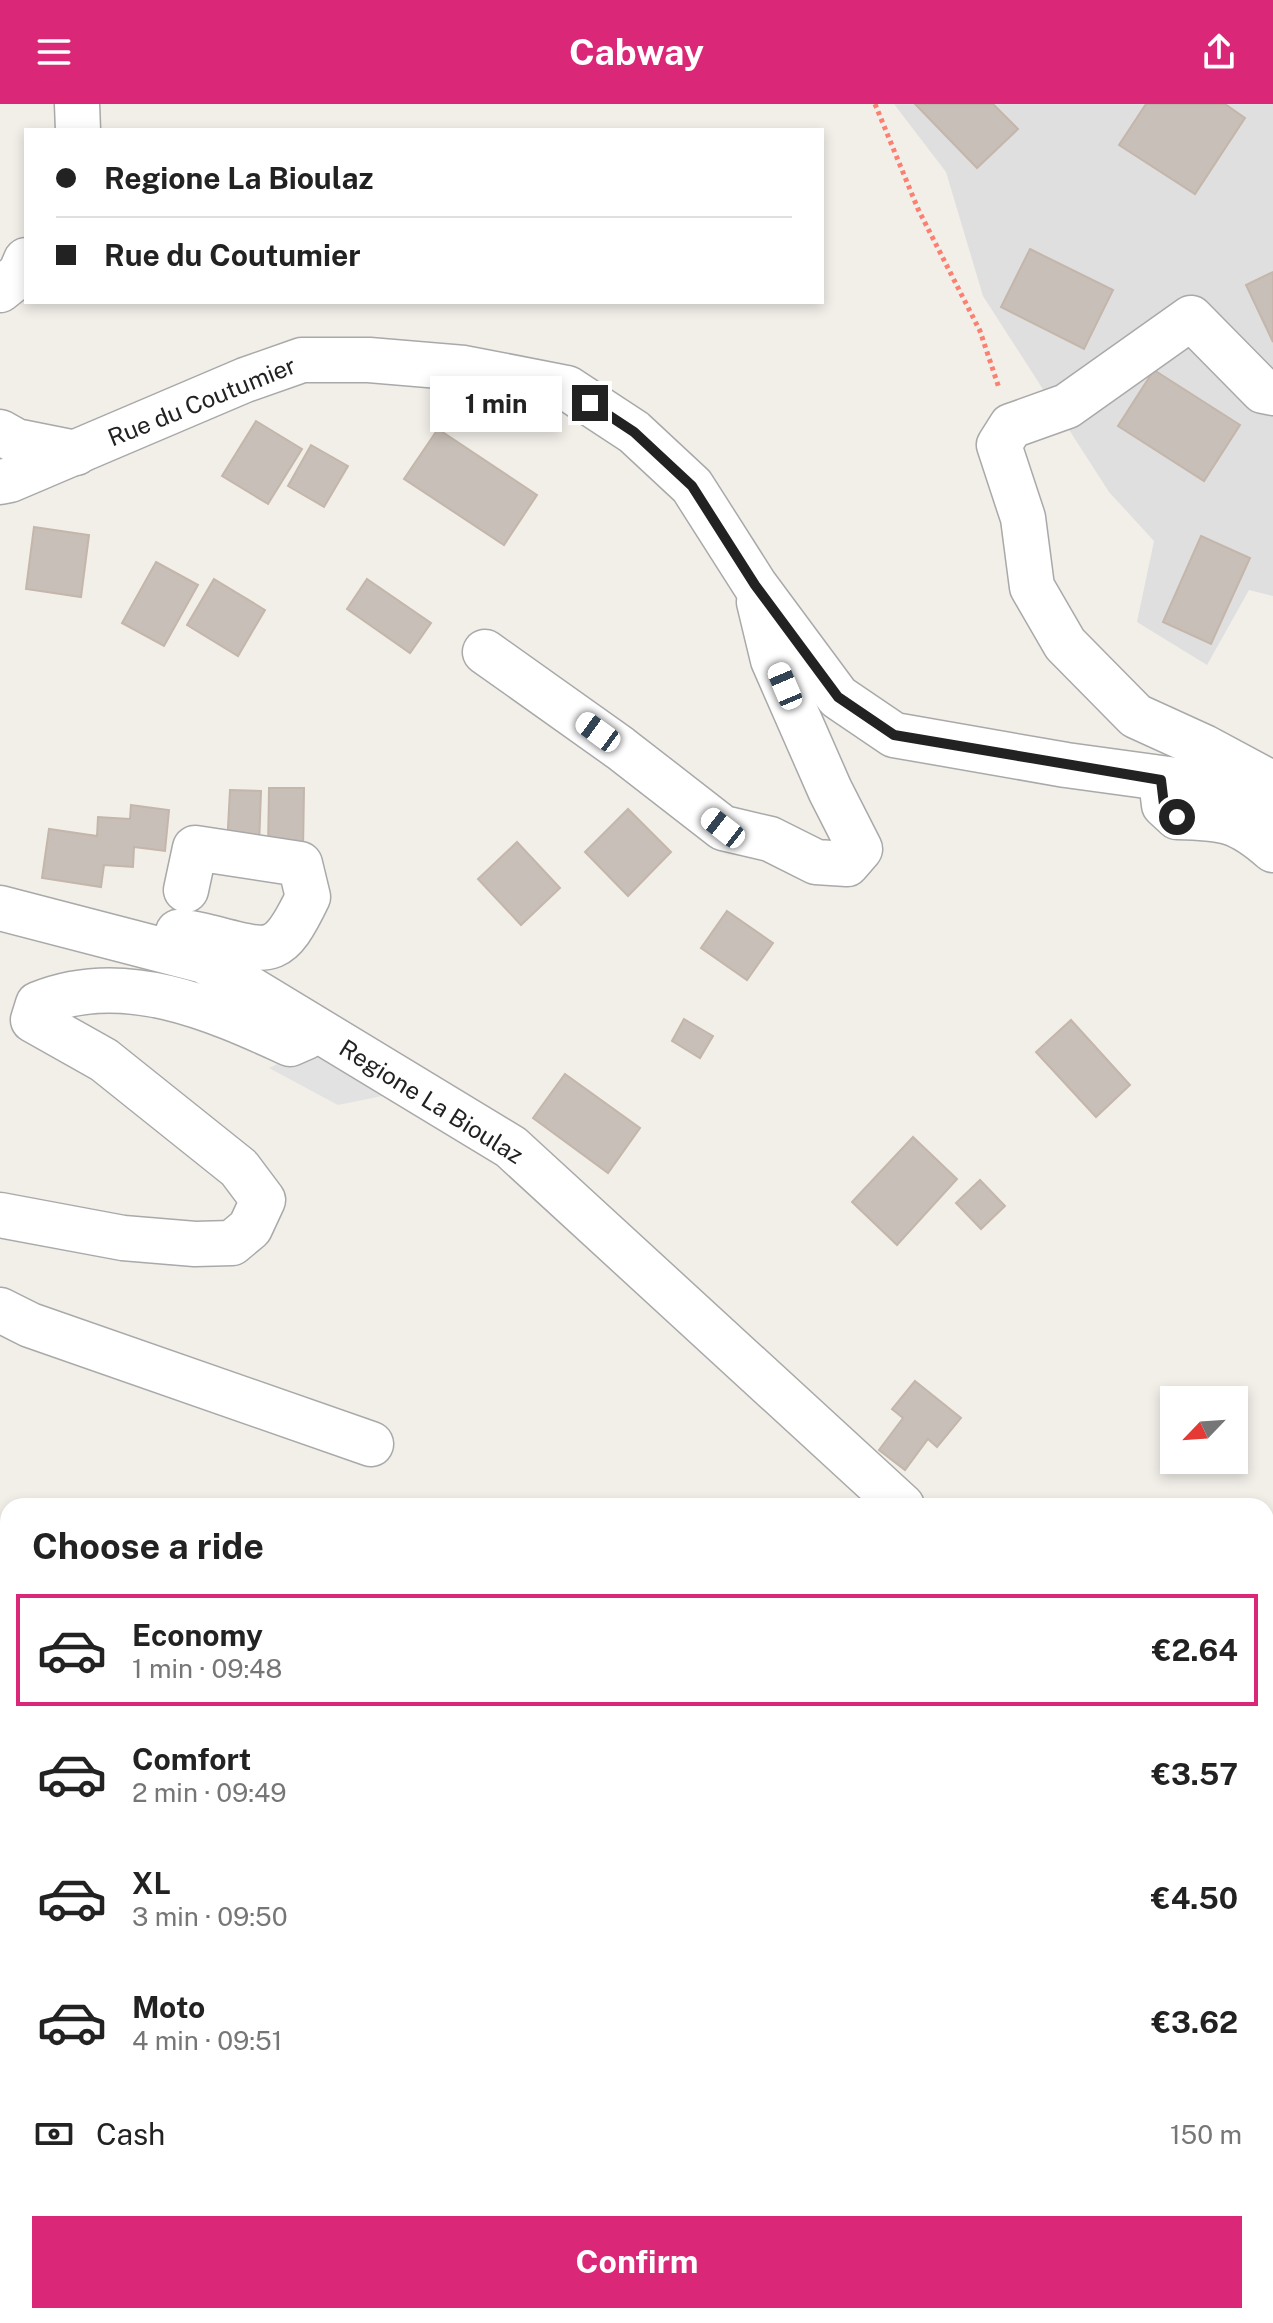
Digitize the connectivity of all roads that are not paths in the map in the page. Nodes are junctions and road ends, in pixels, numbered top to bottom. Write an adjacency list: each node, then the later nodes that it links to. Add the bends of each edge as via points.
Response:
1 (77, 104): 2 (street)
2 (78, 128)
3 (24, 265): 4 (street)
4 (0, 290)
5 (1273, 393): 12 (street, via 1263,391 1191,318 1067,406 1011,426 999,445 1023,518 1032,587 1065,644 1136,716)
6 (0, 432): 7 (street, via 16,441)
7 (76, 453): 8 (street, Rue du Coutumier); 9 (street, Rue du Coutumier, via 302,360 479,370 567,388 634,432 692,486)
8 (0, 482)
9 (755, 585): 10 (street, via 773,660 860,849 847,864 816,862 770,839 723,828); 11 (street, Rue du Coutumier, via 838,697 894,735)
10 (485, 652)
11 (1161, 780): 13 (street, via 1227,787); 14 (street, via 1164,805 1177,817 1219,818 1250,829)
12 (1273, 784)
13 (1273, 809)
14 (1273, 850)
15 (186, 890): 17 (street, via 195,848 300,864 308,897 283,941 260,950 184,932)
16 (0, 908): 17 (street, Regione La Bioulaz)
17 (137, 944): 18 (street, Regione La Bioulaz, via 204,961)
18 (319, 1031): 19 (street, via 290,1044 221,1012 136,990 63,994 38,1004 33,1020 104,1060 239,1168 263,1200 250,1228 232,1243 123,1238); 22 (street, Regione La Bioulaz, via 511,1147)
19 (0, 1215)
20 (0, 1310): 21 (street)
21 (371, 1444)
22 (893, 1498)

